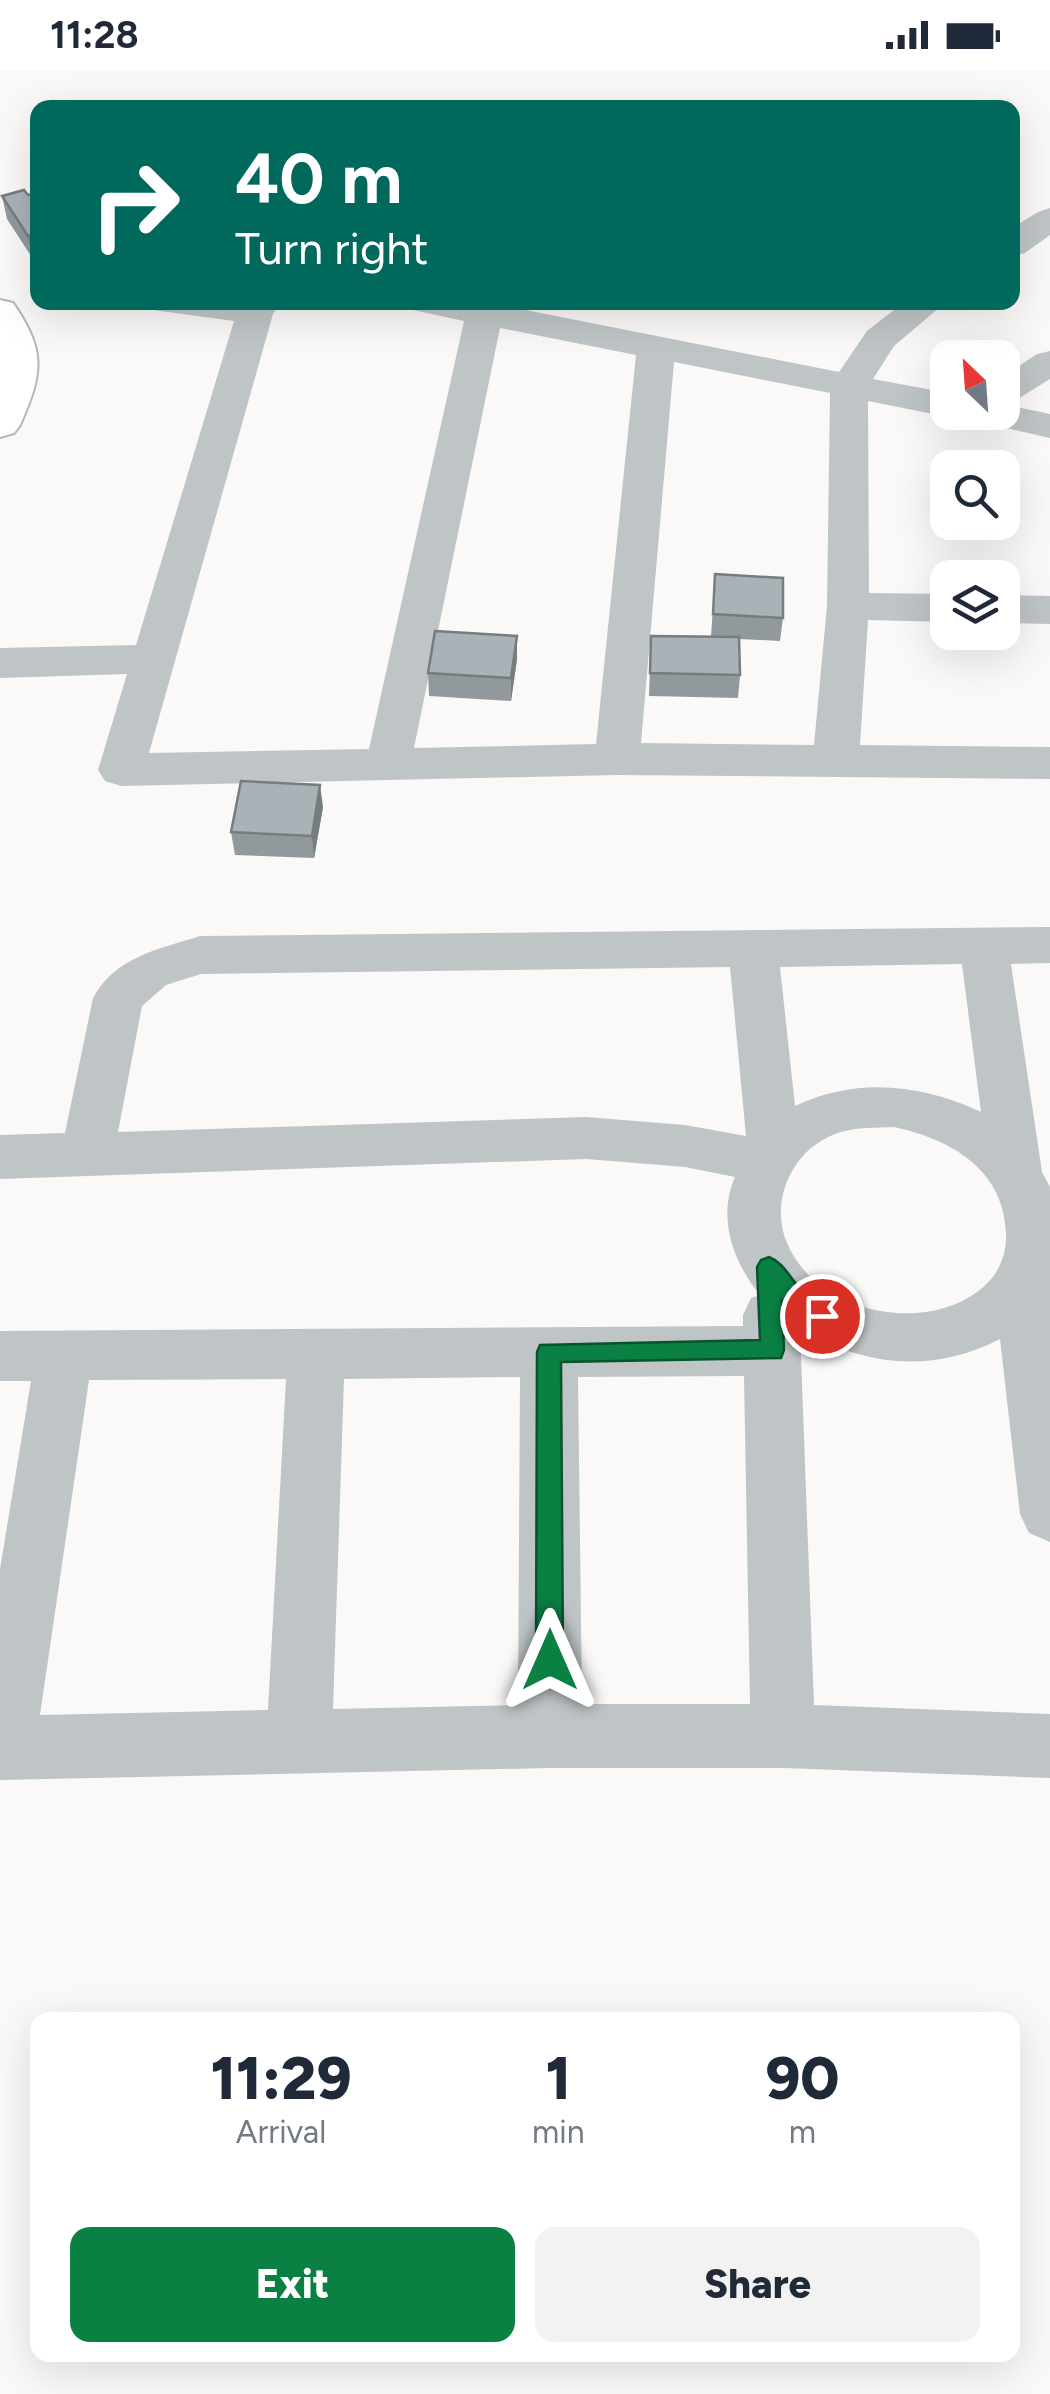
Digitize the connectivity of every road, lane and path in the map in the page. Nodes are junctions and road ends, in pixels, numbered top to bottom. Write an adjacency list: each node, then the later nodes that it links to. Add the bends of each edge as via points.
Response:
1 (1050, 219): 2 (street)
2 (1020, 239)
3 (258, 310): 20 (street)
4 (465, 310): 7 (street)
5 (918, 310): 11 (street, via 880,339)
6 (0, 311): 14 (street, via 17,334 23,361)
7 (484, 314): 8 (street); 25 (street)
8 (656, 347): 11 (street); 22 (street)
9 (1050, 362): 10 (street)
10 (1020, 383)
11 (849, 386): 12 (street); 16 (street)
12 (930, 402)
13 (1020, 420): 15 (street)
14 (0, 426)
15 (1050, 426)
16 (848, 606): 17 (street); 23 (street)
17 (930, 608)
18 (1020, 609): 19 (street)
19 (1050, 610)
20 (154, 659): 21 (street); 25 (street, via 121,770)
21 (0, 663)
22 (618, 758): 23 (street); 25 (street)
23 (836, 761): 24 (street)
24 (1050, 763)
25 (388, 765)
26 (984, 946): 27 (street); 28 (street); 32 (street)
27 (1050, 946)
28 (753, 948): 29 (street, via 200,955 148,972 118,998); 31 (street)
29 (88, 1155): 30 (street); 31 (street, via 586,1138)
30 (0, 1157)
31 (771, 1157): 32 (street, via 796,1131 825,1116 894,1106 963,1126); 33 (street, via 758,1177 752,1207)
32 (1016, 1170): 34 (street, via 1038,1229)
33 (769, 1267): 34 (street, via 791,1294 857,1332 934,1338 1000,1312); 35 (street)
34 (1033, 1320): 40 (street)
35 (772, 1350): 36 (street); 42 (street)
36 (549, 1352): 37 (street); 41 (street)
37 (316, 1354): 39 (street); 43 (street)
38 (0, 1356): 39 (street)
39 (64, 1356): 45 (street)
40 (1050, 1514)
41 (550, 1736): 42 (street); 43 (street)
42 (782, 1736): 44 (street)
43 (299, 1744): 45 (street)
44 (1050, 1746)
45 (2, 1748)

